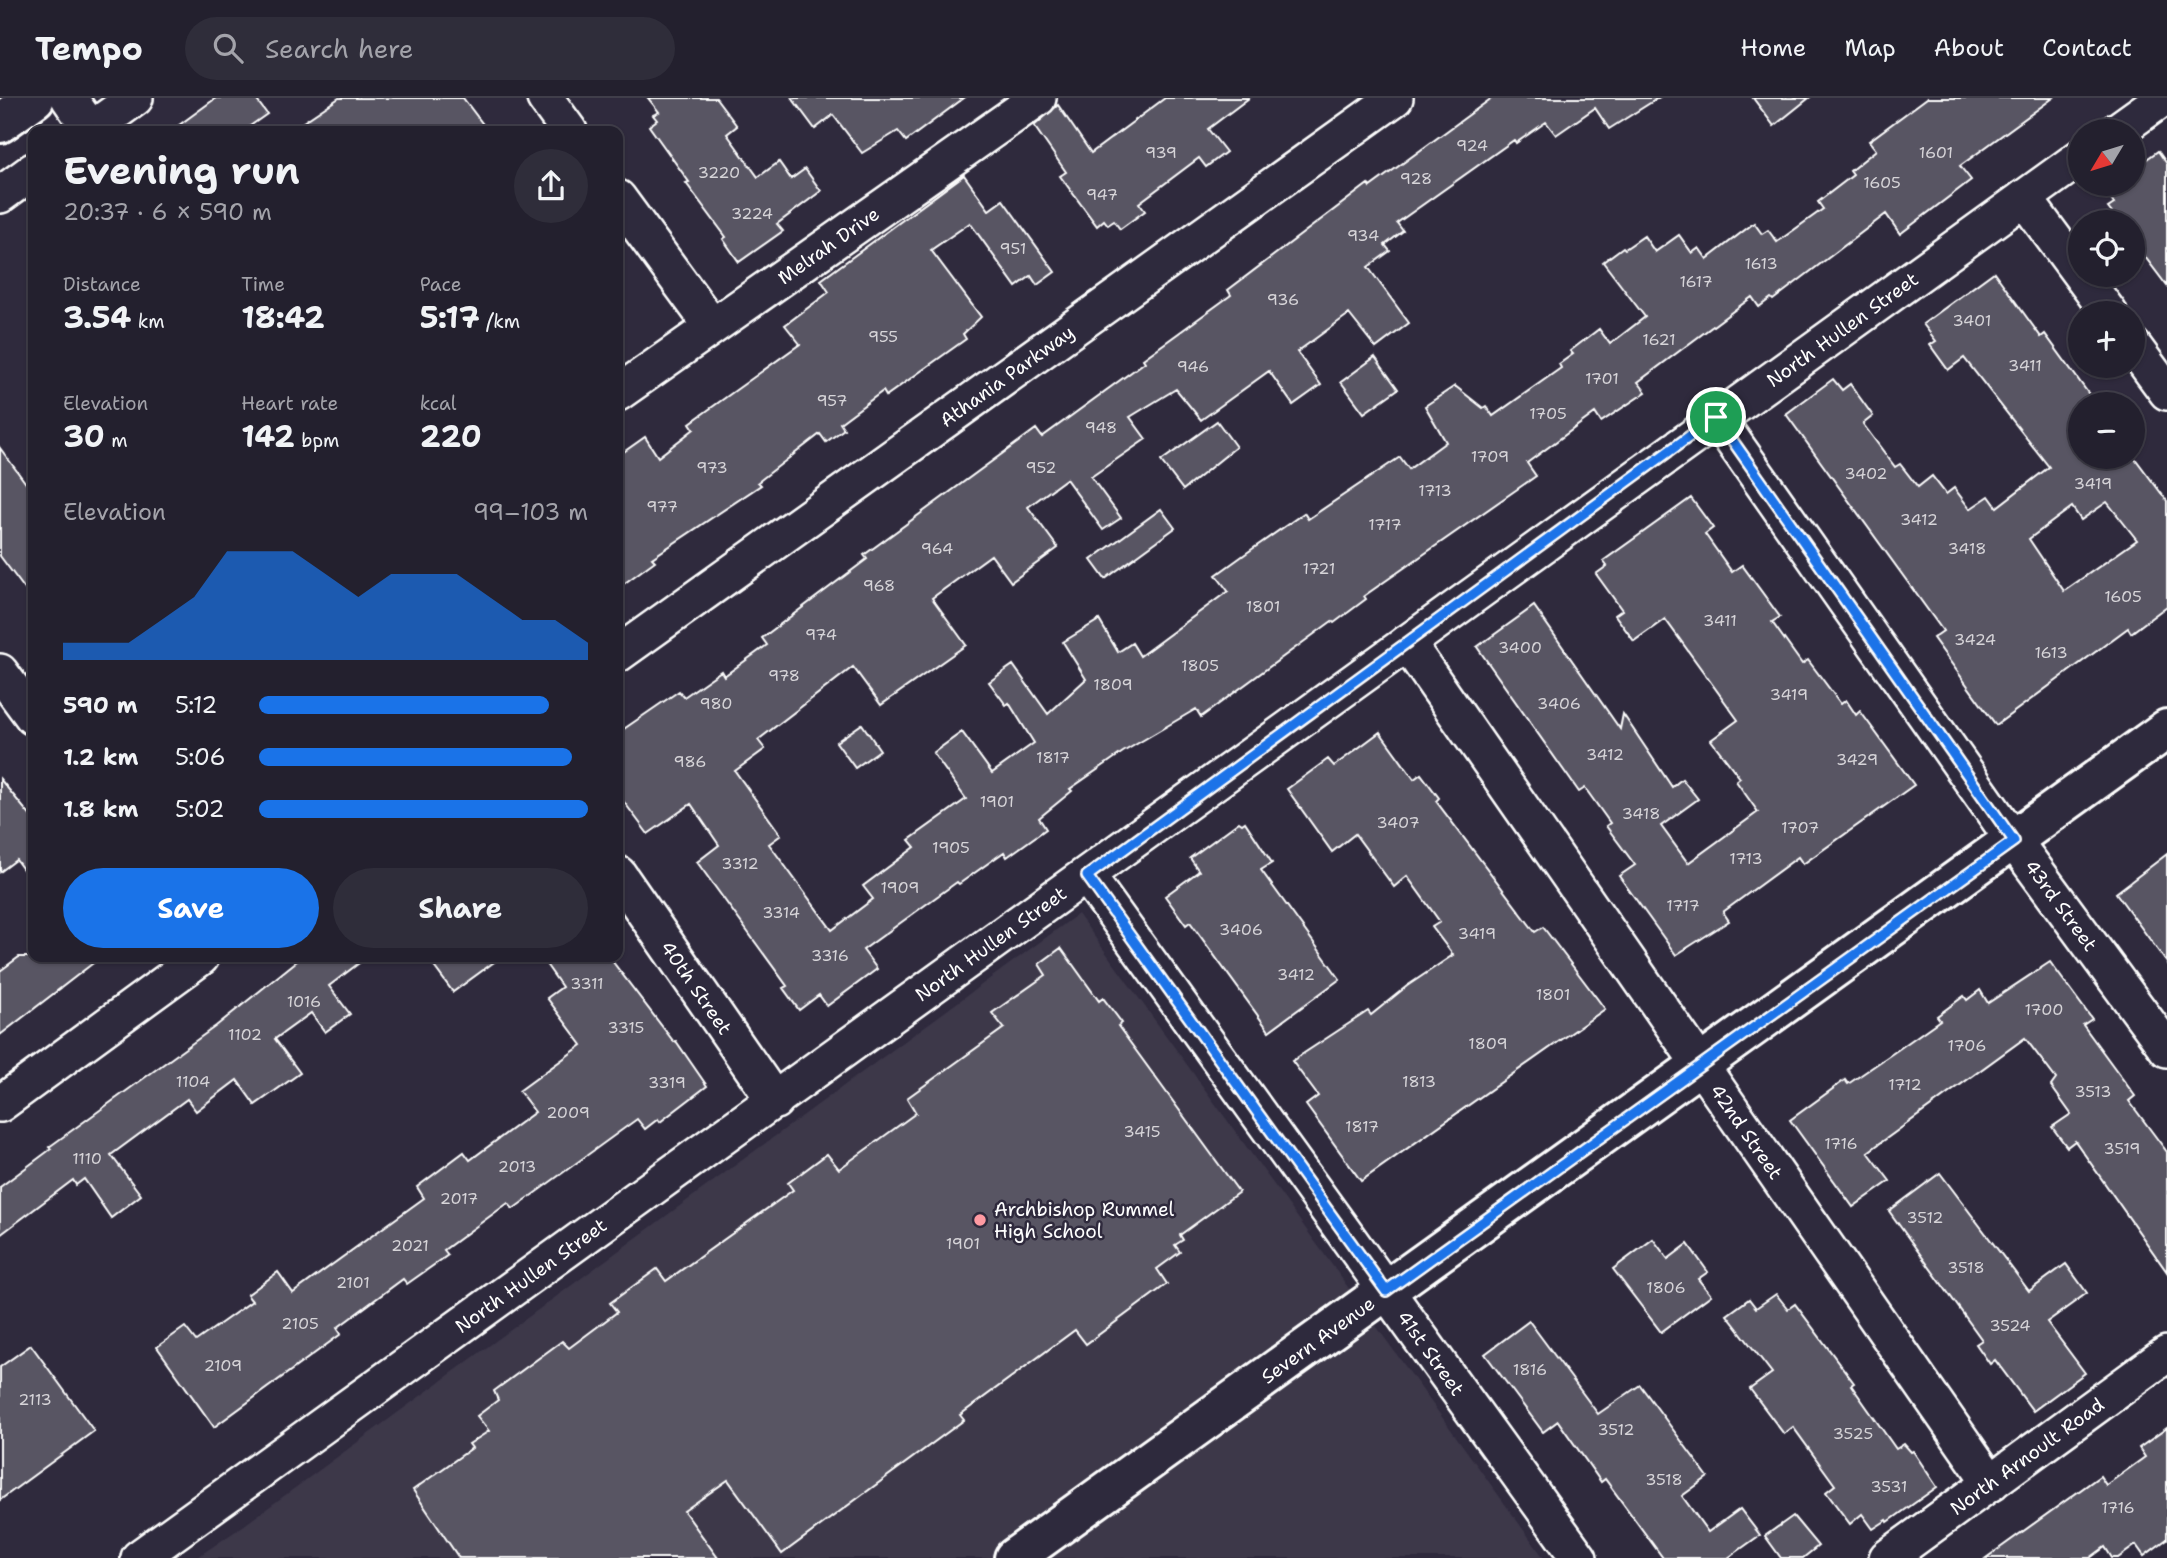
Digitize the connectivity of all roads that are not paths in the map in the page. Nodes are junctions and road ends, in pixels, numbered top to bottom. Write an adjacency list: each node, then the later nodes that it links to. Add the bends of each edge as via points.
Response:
1 (35, 98): 9 (main road)
2 (69, 98): 10 (street)
3 (135, 98): 11 (street)
4 (545, 98): 12 (street)
5 (1038, 98): 19 (street, Melrah Drive)
6 (1395, 98): 25 (street, Athania Parkway)
7 (2163, 98): 8 (street)
8 (2134, 119)
9 (0, 123)
10 (88, 126)
11 (98, 126)
12 (565, 126)
13 (2068, 166): 16 (street, North Hullen Street)
14 (28, 175): 15 (street)
15 (0, 195)
16 (2024, 198): 18 (street); 23 (street, North Hullen Street)
17 (623, 205): 19 (street)
18 (2100, 301)
19 (711, 325): 21 (street, Melrah Drive)
20 (2145, 362): 22 (street)
21 (623, 389)
22 (2167, 392)
23 (1716, 417): 24 (street, North Hullen Street); 29 (street, 43rd Street)
24 (1407, 643): 30 (street, North Hullen Street); 34 (street, 42nd Street)
25 (623, 650)
26 (0, 672): 27 (street)
27 (28, 710)
28 (2167, 729): 29 (main road, Severn Avenue)
29 (2014, 841): 33 (street, 43rd Street); 34 (main road, Severn Avenue)
30 (1087, 876): 35 (street, North Hullen Street); 37 (street, 41st Street)
31 (623, 881): 35 (street, 40th Street)
32 (194, 962): 36 (street)
33 (2167, 1049)
34 (1701, 1065): 37 (main road, Severn Avenue); 39 (street, 42nd Street)
35 (775, 1101): 40 (street, North Hullen Street)
36 (0, 1104)
37 (1386, 1291): 41 (main road, Severn Avenue); 42 (street, 41st Street)
38 (2167, 1354): 39 (street, North Arnoult Road)
39 (1991, 1483): 43 (street, North Arnoult Road)
40 (139, 1558)
41 (1014, 1558)
42 (1579, 1558)
43 (1887, 1558)

